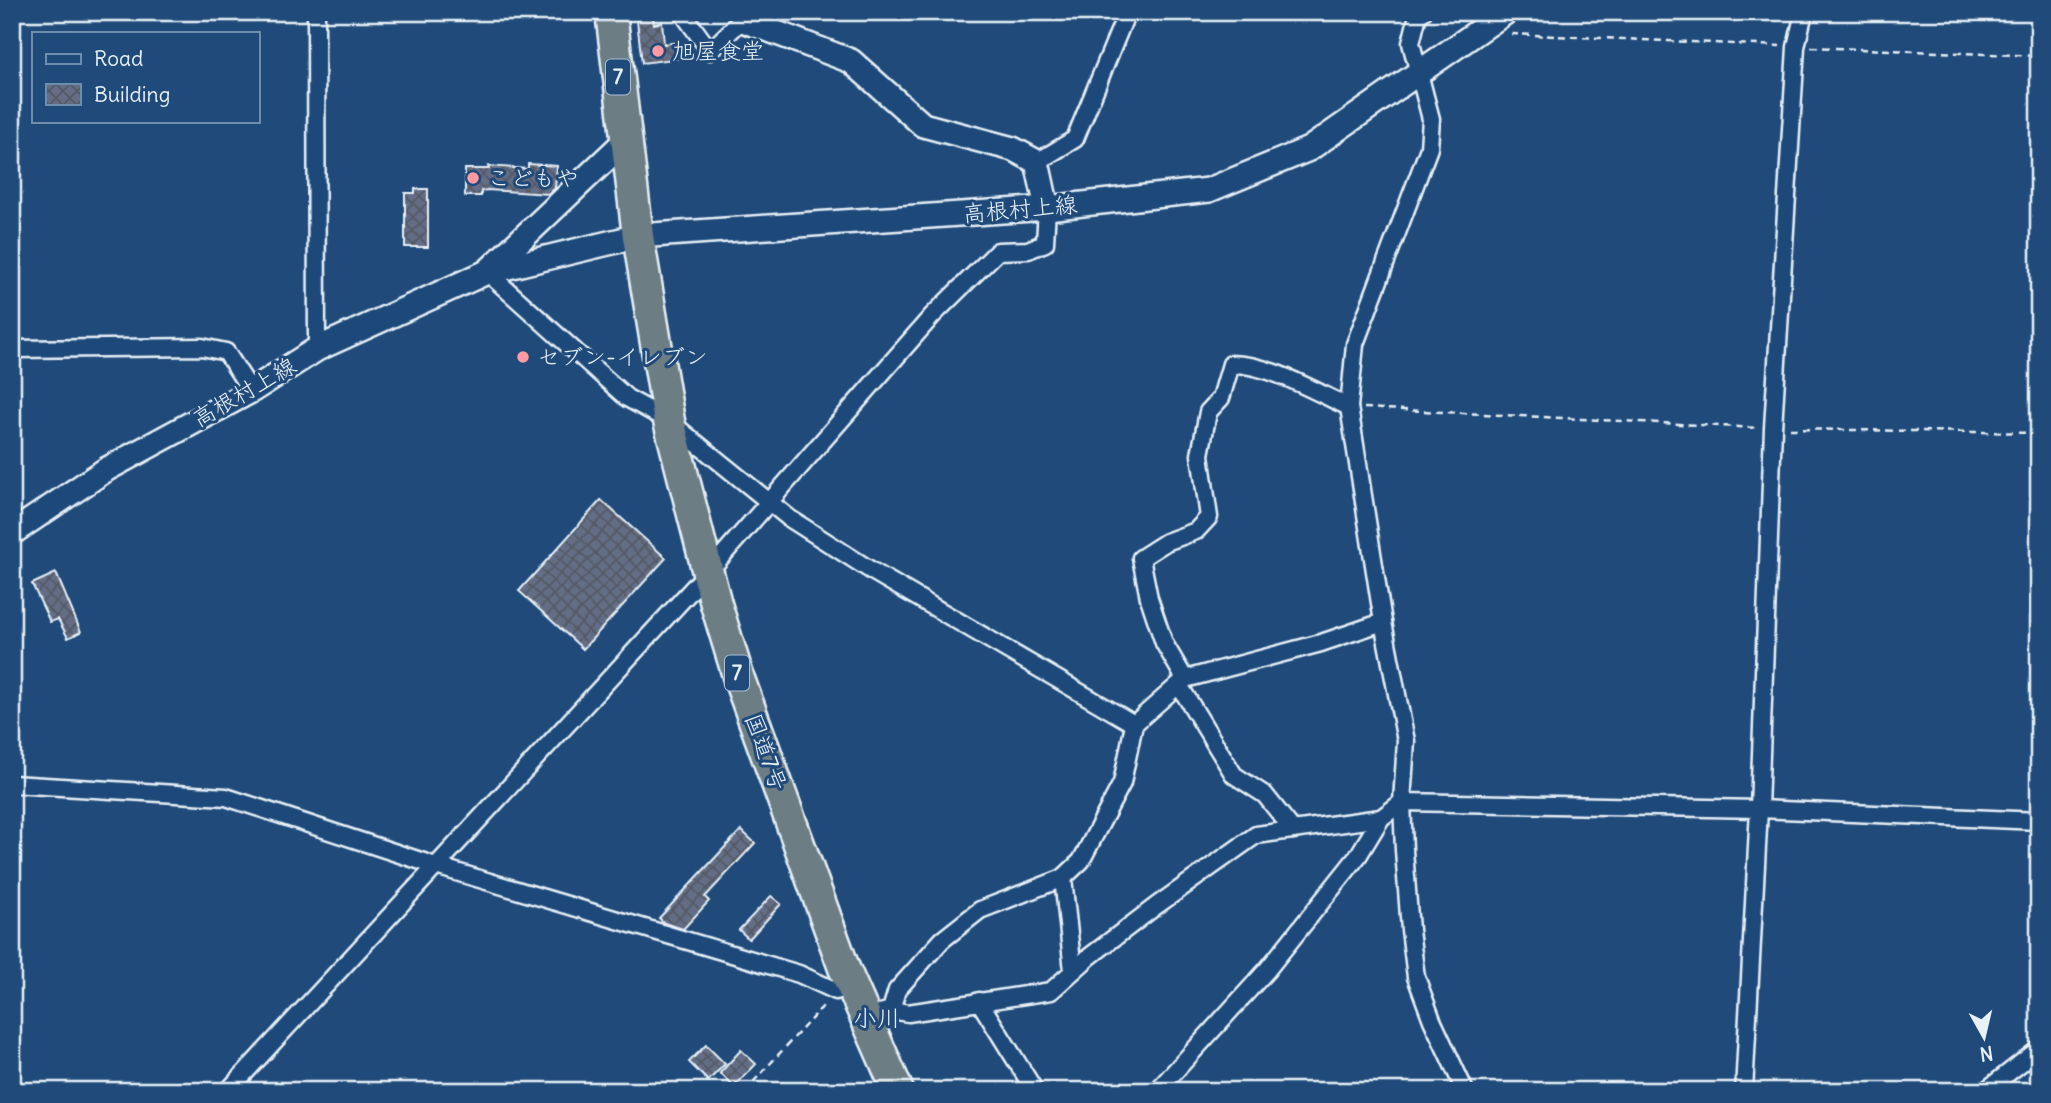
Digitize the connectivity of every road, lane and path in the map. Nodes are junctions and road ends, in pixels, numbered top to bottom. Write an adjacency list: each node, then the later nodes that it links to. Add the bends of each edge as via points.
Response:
1 (316, 12): 19 (street)
2 (611, 12): 13 (highway, 7)
3 (682, 12): 8 (street, via 710,51)
4 (1127, 12): 14 (street, via 1075,139)
5 (1423, 12): 12 (street, via 1418,15 1411,43)
6 (1506, 12): 9 (main road, 高根村上線)
7 (1804, 12): 10 (street)
8 (746, 16): 14 (main road, via 851,61 923,125 1013,149)
9 (1479, 33): 10 (path); 12 (main road, 高根村上線)
10 (1796, 47): 11 (path); 23 (street)
11 (2039, 55)
12 (1421, 73): 15 (main road, 高根村上線, via 1309,149 1209,190); 21 (street, via 1431,119 1429,148 1355,344)
13 (625, 141): 16 (highway, 7); 17 (main road, 高根村上線)
14 (1037, 162): 15 (main road)
15 (1047, 208): 16 (main road, 高根村上線); 25 (street, via 1045,243 1028,250 998,251 932,316)
16 (638, 236): 17 (main road, 高根村上線); 22 (highway, 国道7号 / 7)
17 (486, 272): 19 (main road, 高根村上線); 22 (street, via 627,398)
18 (12, 349): 20 (street, via 202,347 226,352)
19 (317, 349): 20 (main road, 高根村上線)
20 (251, 391): 26 (main road, 高根村上線, via 107,469)
21 (1349, 407): 23 (path); 28 (street); 29 (street, via 1248,364 1231,364 1221,398 1208,412 1200,455 1209,517 1196,531 1141,558 1149,598)
22 (669, 421): 25 (street); 27 (highway, 国道7号 / 7)
23 (1773, 428): 24 (path); 33 (street)
24 (2039, 433)
25 (768, 502): 27 (street); 30 (street, via 872,571)
26 (12, 533)
27 (708, 572): 37 (street); 40 (highway, 国道7号 / 7, via 739,679 844,968)
28 (1383, 622): 29 (street); 32 (street, via 1406,741)
29 (1182, 682): 30 (street); 36 (street, via 1234,775 1265,795)
30 (1134, 724): 38 (street, via 1122,783 1081,861)
31 (12, 785): 37 (street, via 226,797)
32 (1402, 802): 33 (street); 34 (street); 49 (street, via 1416,976)
33 (1759, 809): 35 (street); 50 (street)
34 (1381, 818): 36 (street); 48 (street, via 1357,856 1267,970)
35 (2039, 821)
36 (1293, 830): 39 (street, via 1256,835)
37 (436, 866): 40 (street); 44 (street)
38 (1063, 878): 39 (street); 42 (street, via 980,910 942,940)
39 (1073, 971): 41 (street, via 1051,991)
40 (845, 988): 42 (highway, 国道7号 / 7); 45 (path)
41 (979, 1001): 42 (street); 47 (street)
42 (879, 1014): 46 (highway, 国道7号 / 7)
43 (2039, 1049): 51 (street)
44 (228, 1091)
45 (745, 1091)
46 (898, 1091)
47 (1035, 1091)
48 (1157, 1091)
49 (1465, 1091)
50 (1744, 1091)
51 (1985, 1091)

